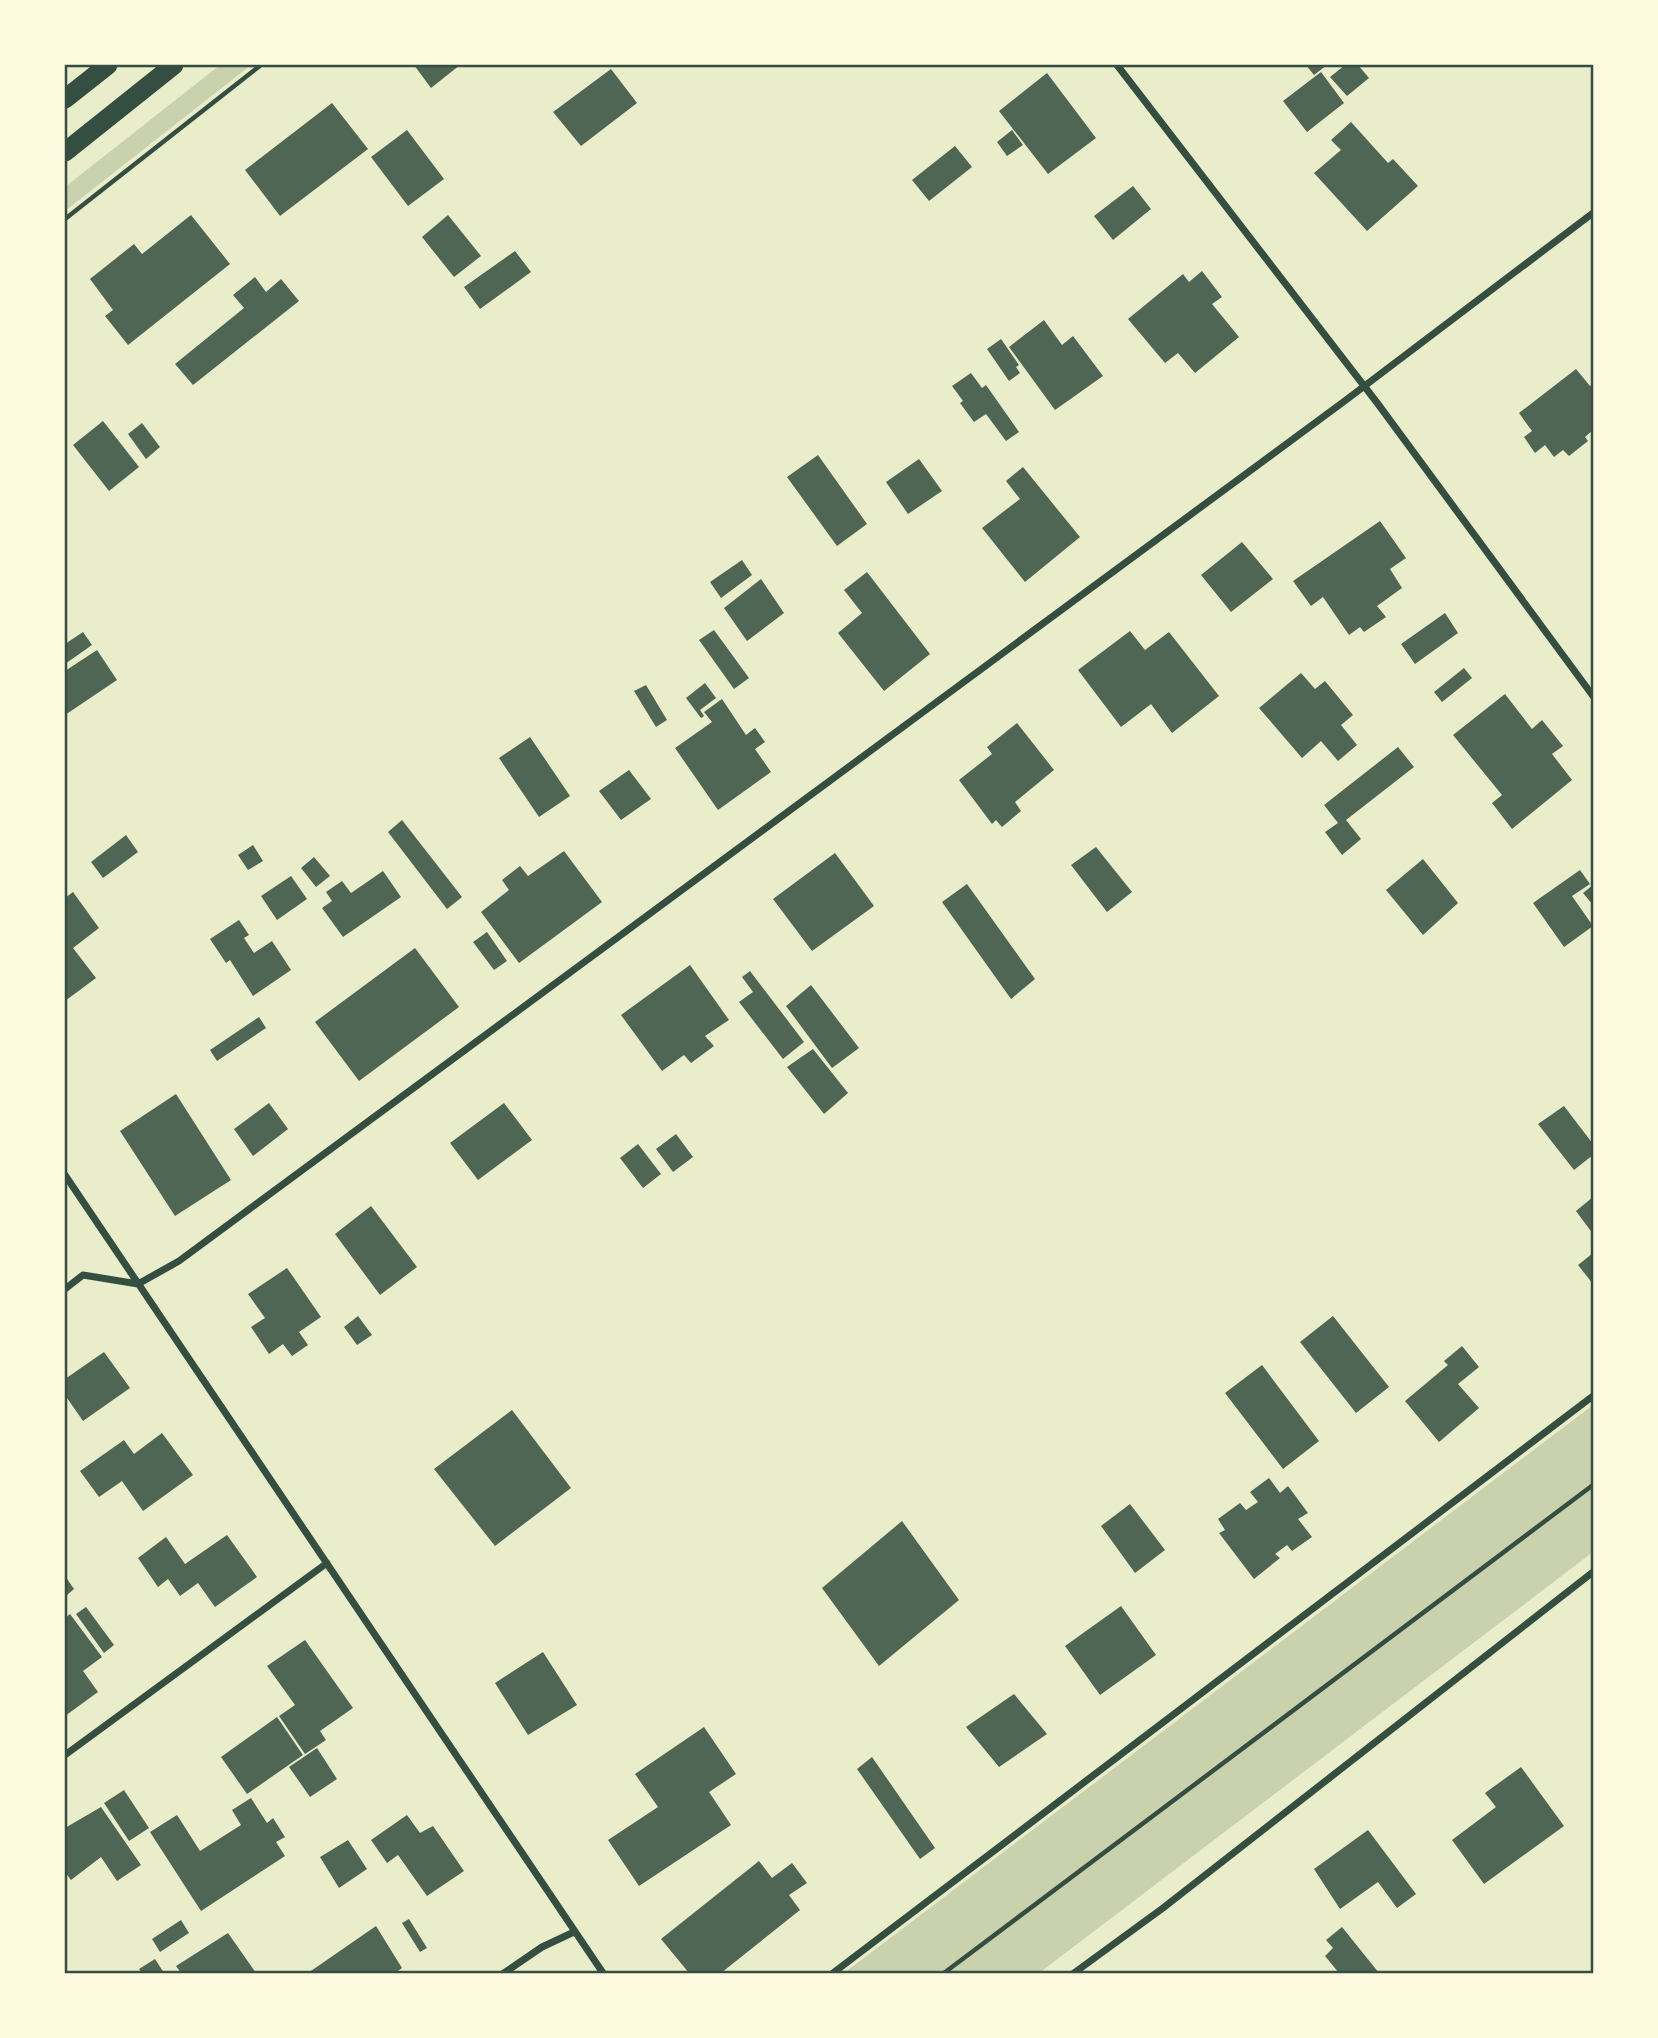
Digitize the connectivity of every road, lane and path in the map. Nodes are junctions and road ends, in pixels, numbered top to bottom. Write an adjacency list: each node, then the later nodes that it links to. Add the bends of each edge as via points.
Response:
1 (108, 65): 5 (highway)
2 (174, 65): 6 (highway)
3 (261, 65): 8 (path)
4 (1117, 65): 9 (street)
5 (65, 99)
6 (65, 152)
7 (1593, 213): 9 (street)
8 (65, 219)
9 (1364, 386): 10 (street); 12 (street, via 179,1261)
10 (1593, 696)
11 (65, 1175): 12 (street)
12 (138, 1284): 13 (street, via 83,1275); 16 (street)
13 (65, 1289)
14 (1593, 1396): 22 (street)
15 (1593, 1485): 23 (path)
16 (327, 1563): 18 (street); 19 (street)
17 (1593, 1572): 24 (street)
18 (65, 1755)
19 (574, 1932): 20 (street); 21 (street)
20 (504, 1973)
21 (603, 1973)
22 (833, 1973)
23 (944, 1973)
24 (1074, 1973)

